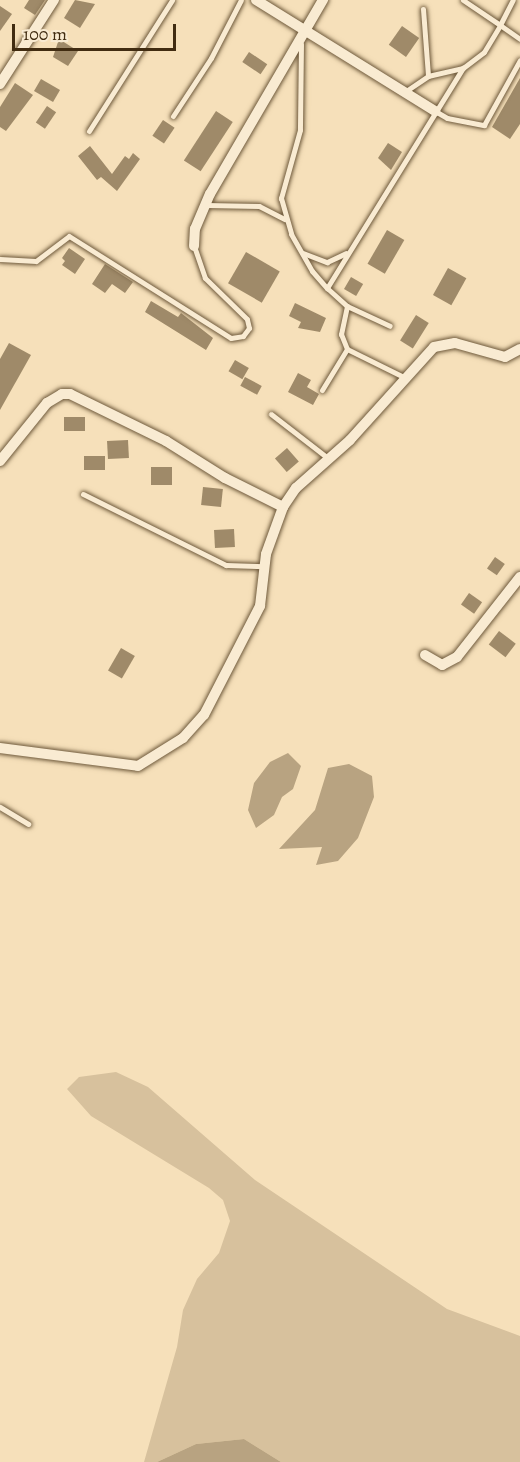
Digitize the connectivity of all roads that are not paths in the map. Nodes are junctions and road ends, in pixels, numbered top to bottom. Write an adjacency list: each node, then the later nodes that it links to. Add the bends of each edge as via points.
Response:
1 (54, 0): 15 (street)
2 (172, 0): 19 (lane)
3 (241, 0): 18 (lane, via 211,58)
4 (256, 0): 10 (street)
5 (323, 0): 10 (street)
6 (464, 0): 9 (lane)
7 (513, 0): 9 (lane)
8 (423, 9): 14 (lane)
9 (500, 25): 11 (lane); 13 (lane, via 484,52)
10 (302, 30): 16 (street); 20 (street); 21 (lane, via 300,130 282,183)
11 (520, 39)
12 (520, 60): 17 (lane, via 484,125 447,118)
13 (463, 68): 14 (lane); 17 (lane)
14 (428, 76): 16 (lane)
15 (0, 84)
16 (406, 91): 17 (street)
17 (435, 111): 24 (lane)
18 (173, 116)
19 (89, 131)
20 (205, 205): 21 (lane, via 259,206); 22 (street)
21 (285, 219): 23 (lane)
22 (194, 246): 25 (lane, via 205,278 247,319 249,328 243,336 231,338 69,236 36,261)
23 (299, 250): 24 (lane, via 309,258 327,262); 26 (lane)
24 (347, 253): 26 (lane)
25 (0, 259)
26 (327, 288): 27 (lane)
27 (347, 306): 28 (lane); 29 (lane, via 341,334)
28 (390, 326)
29 (347, 349): 31 (lane); 32 (lane)
30 (520, 349): 31 (street, via 497,357 463,345 440,344)
31 (406, 378): 34 (street)
32 (322, 390)
33 (271, 414): 34 (lane)
34 (329, 459): 37 (street, via 296,488)
35 (0, 461): 37 (street, via 47,403 70,394 166,441 225,478)
36 (83, 494): 38 (lane, via 226,565)
37 (283, 507): 38 (street)
38 (264, 566): 41 (street, via 260,606 204,715 195,728 152,760 122,767)
39 (520, 577): 40 (street, via 457,657 442,665)
40 (425, 655)
41 (0, 748)
42 (0, 807): 43 (lane)
43 (28, 824)

